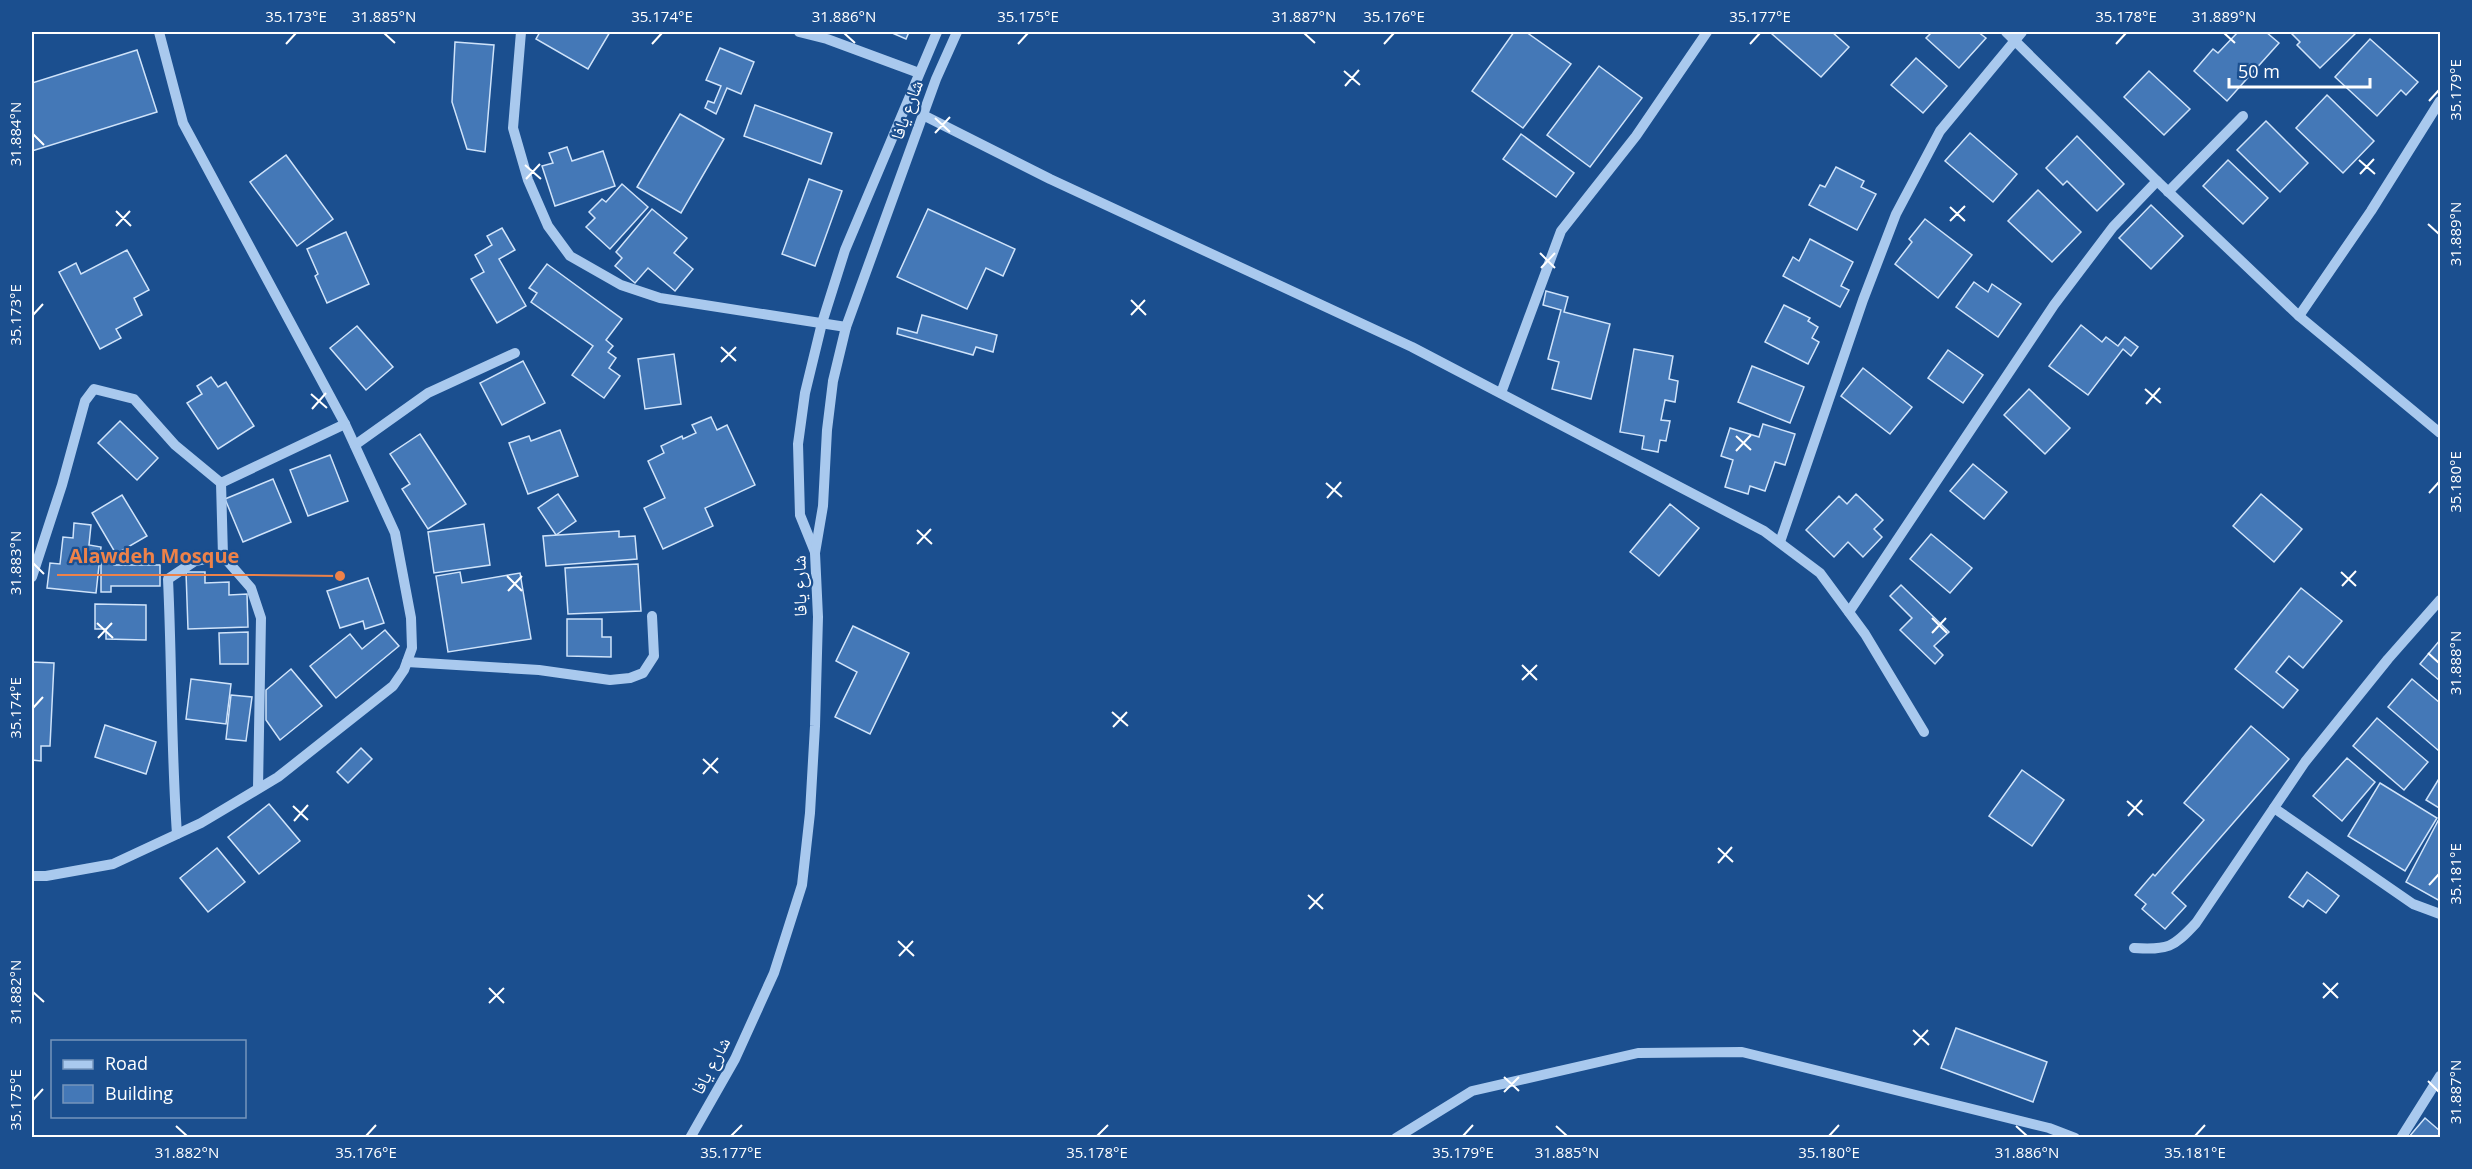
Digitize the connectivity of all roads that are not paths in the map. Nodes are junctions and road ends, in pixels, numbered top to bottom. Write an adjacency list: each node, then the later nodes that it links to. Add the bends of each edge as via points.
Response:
1 (159, 32): 20 (street, via 183,123)
2 (521, 32): 16 (street, via 513,128 528,180 548,226 570,256 621,285 660,298)
3 (799, 32): 9 (street)
4 (937, 32): 9 (street)
5 (957, 32): 11 (street, شارع يافا)
6 (1707, 32): 19 (street, via 1636,136 1561,231)
7 (2006, 32): 8 (street)
8 (2019, 36): 13 (street); 24 (street, via 1940,131 1896,214)
9 (918, 73): 16 (street, via 845,250)
10 (2440, 101): 15 (street)
11 (923, 115): 17 (street, شارع يافا); 19 (street)
12 (2243, 116): 14 (street)
13 (2157, 181): 14 (street); 29 (street, via 2113,227 2054,305)
14 (2168, 192): 15 (street)
15 (2299, 316): 21 (street)
16 (822, 323): 17 (street); 25 (street, via 804,393 798,444 800,515)
17 (846, 327): 25 (street, شارع يافا, via 831,391 823,506)
18 (515, 353): 22 (street, via 428,393)
19 (1501, 393): 24 (street)
20 (345, 424): 22 (street); 23 (street)
21 (2440, 433)
22 (355, 445): 31 (street, via 395,533 411,618 412,648)
23 (221, 483): 26 (street); 27 (street, via 175,445 134,399 94,389 85,400)
24 (1780, 542): 29 (street, via 1820,573)
25 (815, 553): 40 (street, شارع يافا, via 815,726 802,885 774,973 735,1059)
26 (223, 556): 33 (street, via 251,588 261,618); 35 (street, via 195,561 168,579)
27 (32, 577)
28 (2440, 600): 34 (street, via 2305,762)
29 (1849, 612): 32 (street)
30 (652, 616): 31 (street, via 654,656 643,673 630,678 610,680 539,670)
31 (407, 662): 33 (street, via 393,686 278,777)
32 (1924, 732)
33 (258, 788): 35 (street, via 201,824)
34 (2274, 808): 37 (street, via 2413,904); 38 (street, via 2196,923 2178,942 2159,950)
35 (177, 834): 36 (street, via 113,864)
36 (32, 876)
37 (2440, 914)
38 (2134, 948)
39 (2440, 1076): 43 (street)
40 (690, 1137)
41 (1396, 1137): 42 (street, via 1472,1091 1638,1053 1742,1052)
42 (2075, 1137)
43 (2401, 1137)

